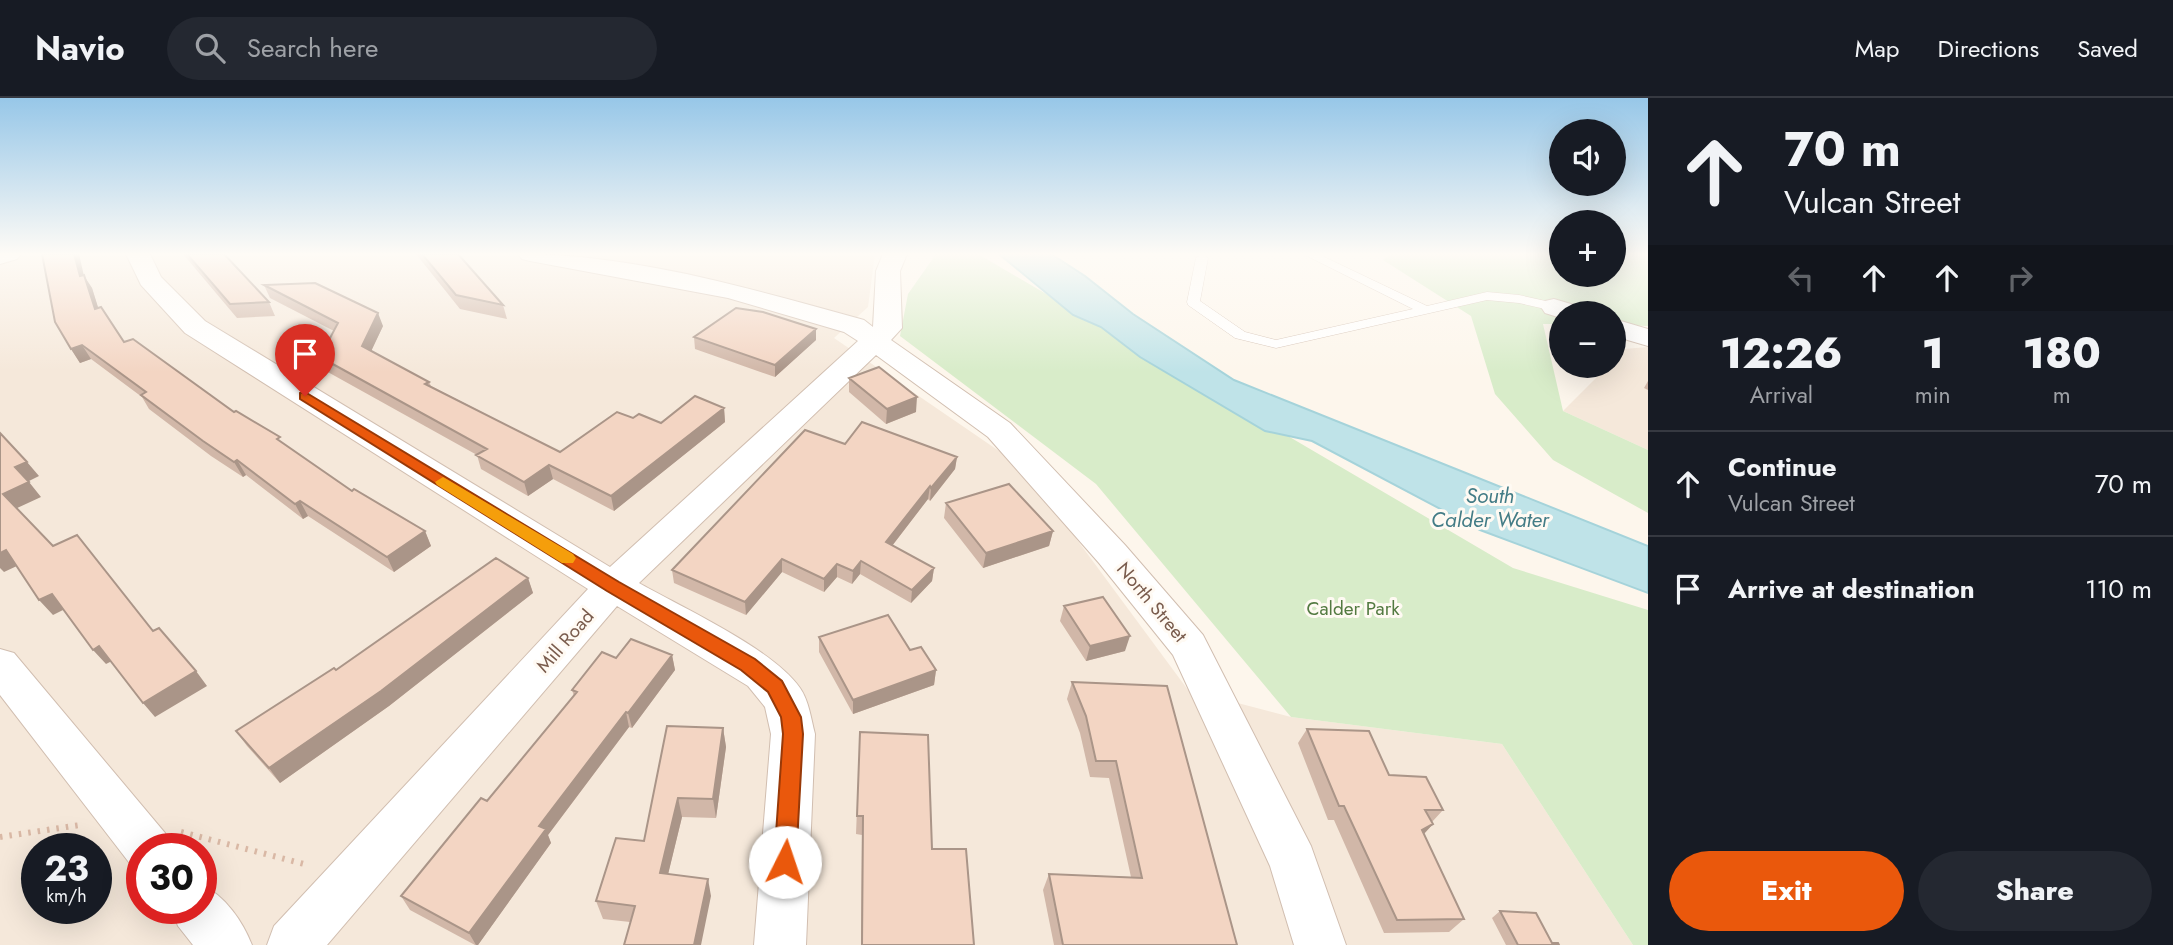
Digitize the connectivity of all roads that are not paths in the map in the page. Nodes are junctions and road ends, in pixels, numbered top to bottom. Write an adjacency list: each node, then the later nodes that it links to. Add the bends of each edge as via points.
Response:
1 (163, 294): 11 (street, via 195,327)
2 (741, 294): 9 (street, North Street)
3 (885, 294): 9 (street)
4 (1195, 294): 7 (lane, via 1193,302 1240,335 1276,344)
5 (1391, 294): 7 (lane)
6 (1549, 306): 7 (lane, via 1487,296)
7 (1425, 310)
8 (1626, 331): 10 (street)
9 (881, 333): 11 (street, Mill Road); 18 (street, North Street, via 999,430 1189,646 1294,863)
10 (1648, 338)
11 (613, 586): 16 (street, Mill Road); 17 (street, via 763,674 785,701 793,734)
12 (0, 665): 13 (street)
13 (135, 833)
14 (209, 924): 15 (street)
15 (226, 945)
16 (293, 945)
17 (780, 945)
18 (1320, 945)

